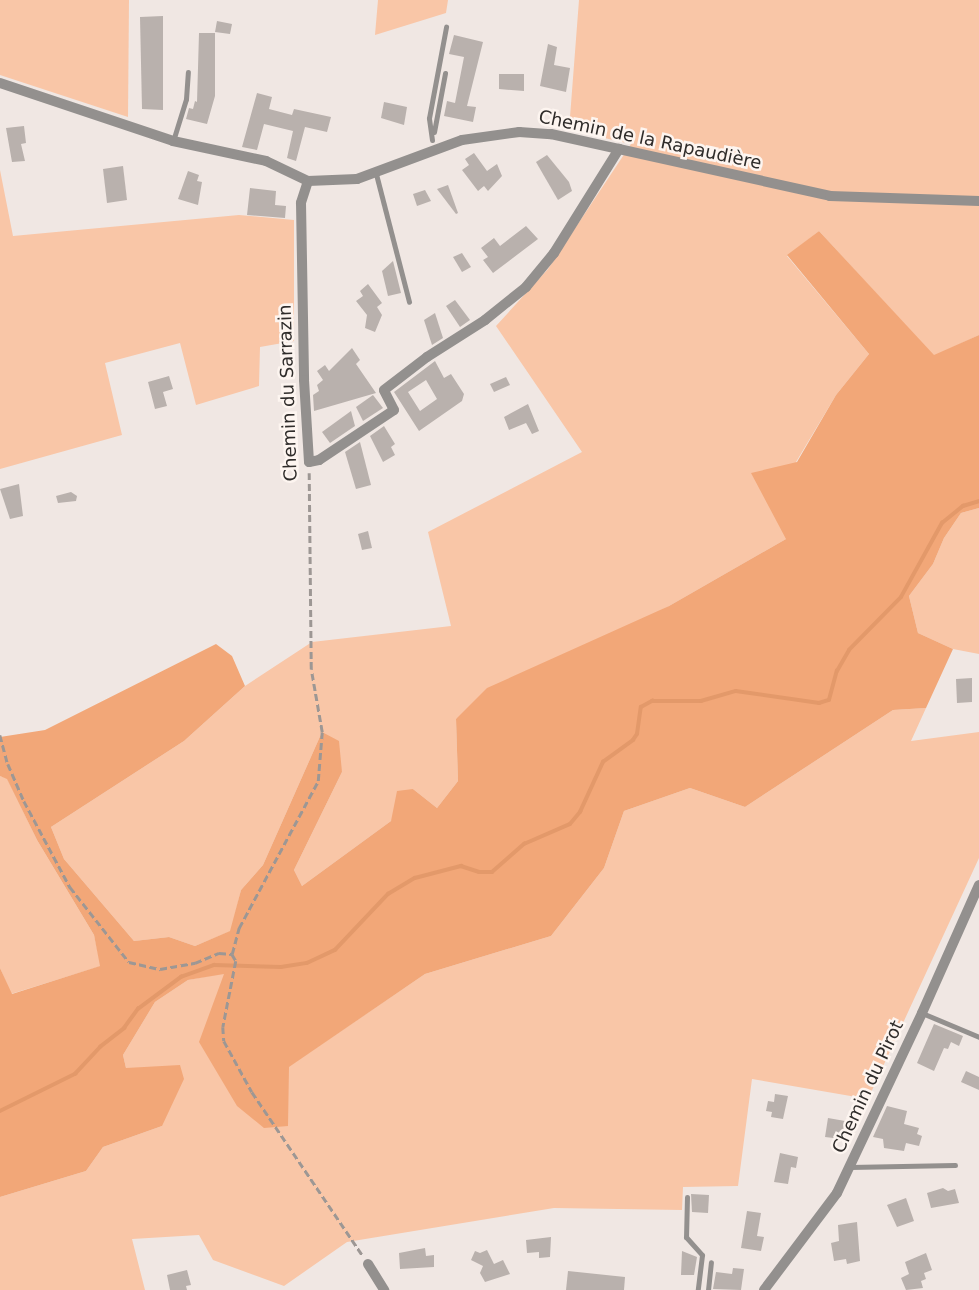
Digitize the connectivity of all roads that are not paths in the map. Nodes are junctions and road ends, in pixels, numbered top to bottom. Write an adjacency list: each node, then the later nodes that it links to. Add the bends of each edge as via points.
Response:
1 (446, 27): 6 (lane, via 429,118)
2 (188, 72): 5 (lane, via 186,99)
3 (445, 73): 6 (lane)
4 (0, 83): 5 (street, Chemin de la Rapaudière)
5 (173, 141): 9 (street, Chemin de la Rapaudière, via 267,161)
6 (434, 144): 7 (street, Chemin de la Rapaudière, via 519,132); 8 (street, Chemin de la Rapaudière)
7 (619, 149): 9 (street, Chemin du Sarrazin, via 554,253 526,287 384,390 394,410 319,460 309,462 300,203); 10 (street, Chemin de la Rapaudière, via 830,196)
8 (376, 174): 9 (street, Chemin de la Rapaudière); 11 (lane)
9 (309, 181)
10 (979, 201)
11 (409, 302)
12 (979, 885): 13 (street, Chemin du Pirot)
13 (922, 1013): 14 (lane); 16 (street, Chemin du Pirot)
14 (979, 1037)
15 (955, 1165): 16 (lane)
16 (850, 1167): 23 (street, Chemin du Pirot, via 837,1193)
17 (687, 1197): 21 (lane, via 686,1237 702,1255)
18 (712, 1262): 22 (lane)
19 (368, 1264): 20 (street)
20 (384, 1290)
21 (698, 1290)
22 (708, 1290)
23 (764, 1290)

